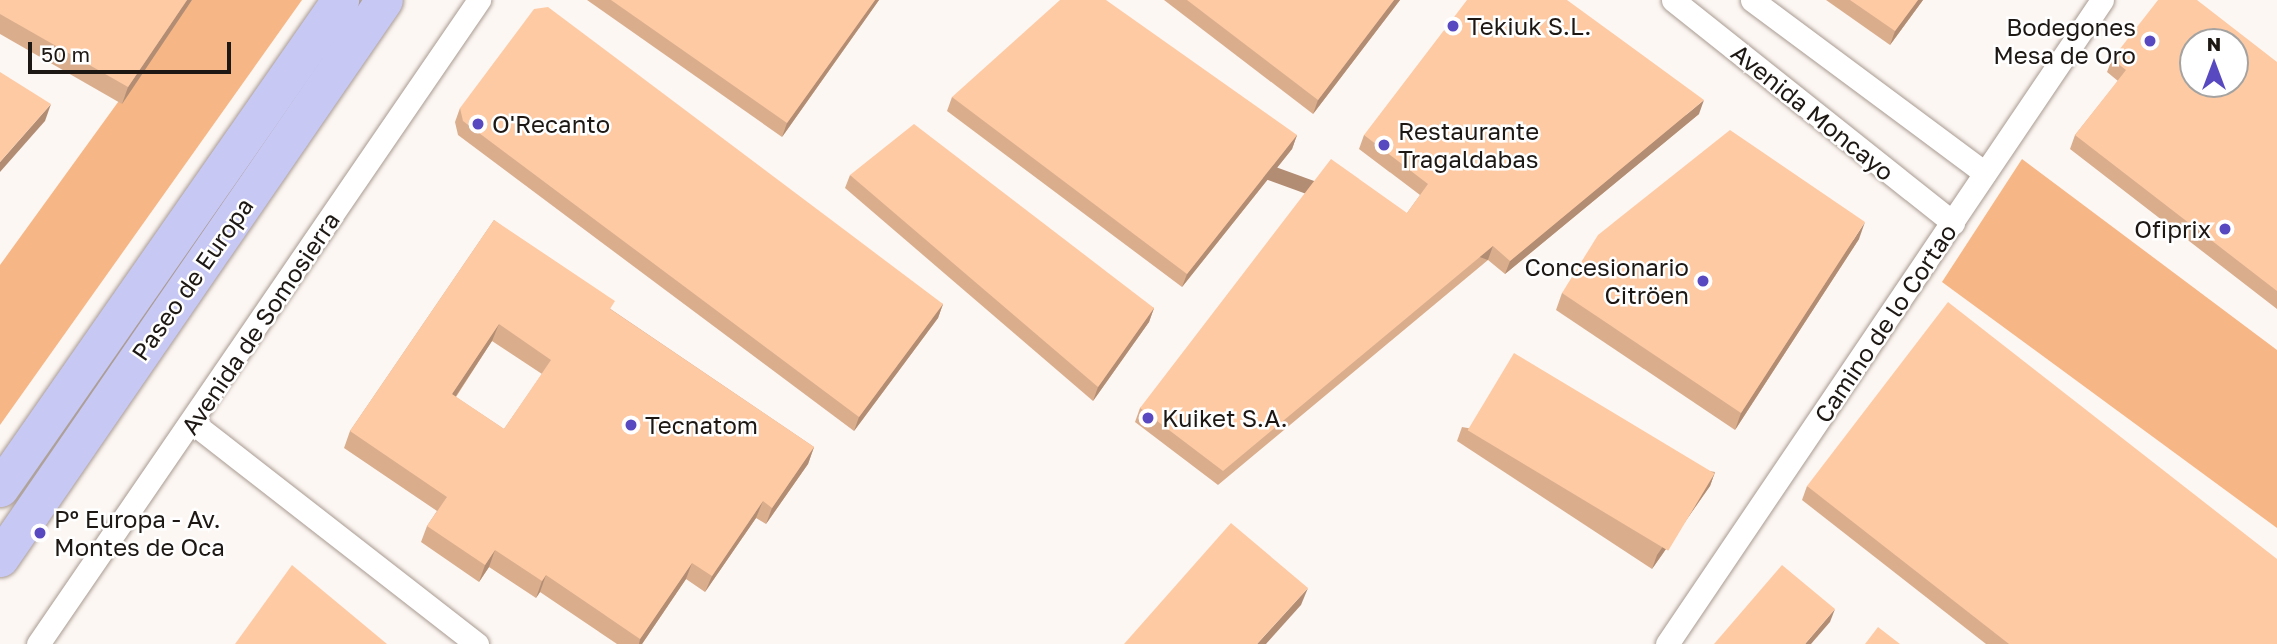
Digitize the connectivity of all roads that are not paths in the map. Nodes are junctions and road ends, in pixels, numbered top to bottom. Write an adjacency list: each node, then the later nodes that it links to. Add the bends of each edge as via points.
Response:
1 (340, 0): 10 (main road, Paseo de Europa)
2 (384, 0): 11 (main road, Paseo de Europa)
3 (479, 0): 9 (street, Avenida de Somosierra)
4 (1673, 0): 8 (street, Avenida Moncayo)
5 (1752, 0): 7 (street, Avenida Moncayo)
6 (2102, 0): 7 (street, Camino de lo Cortao)
7 (1985, 173): 8 (street, Camino de lo Cortao)
8 (1953, 223): 14 (street, Camino de lo Cortao)
9 (193, 424): 12 (street, Avenida de Somosierra); 13 (street)
10 (0, 488)
11 (0, 558)
12 (37, 644)
13 (477, 644)
14 (1667, 644)

